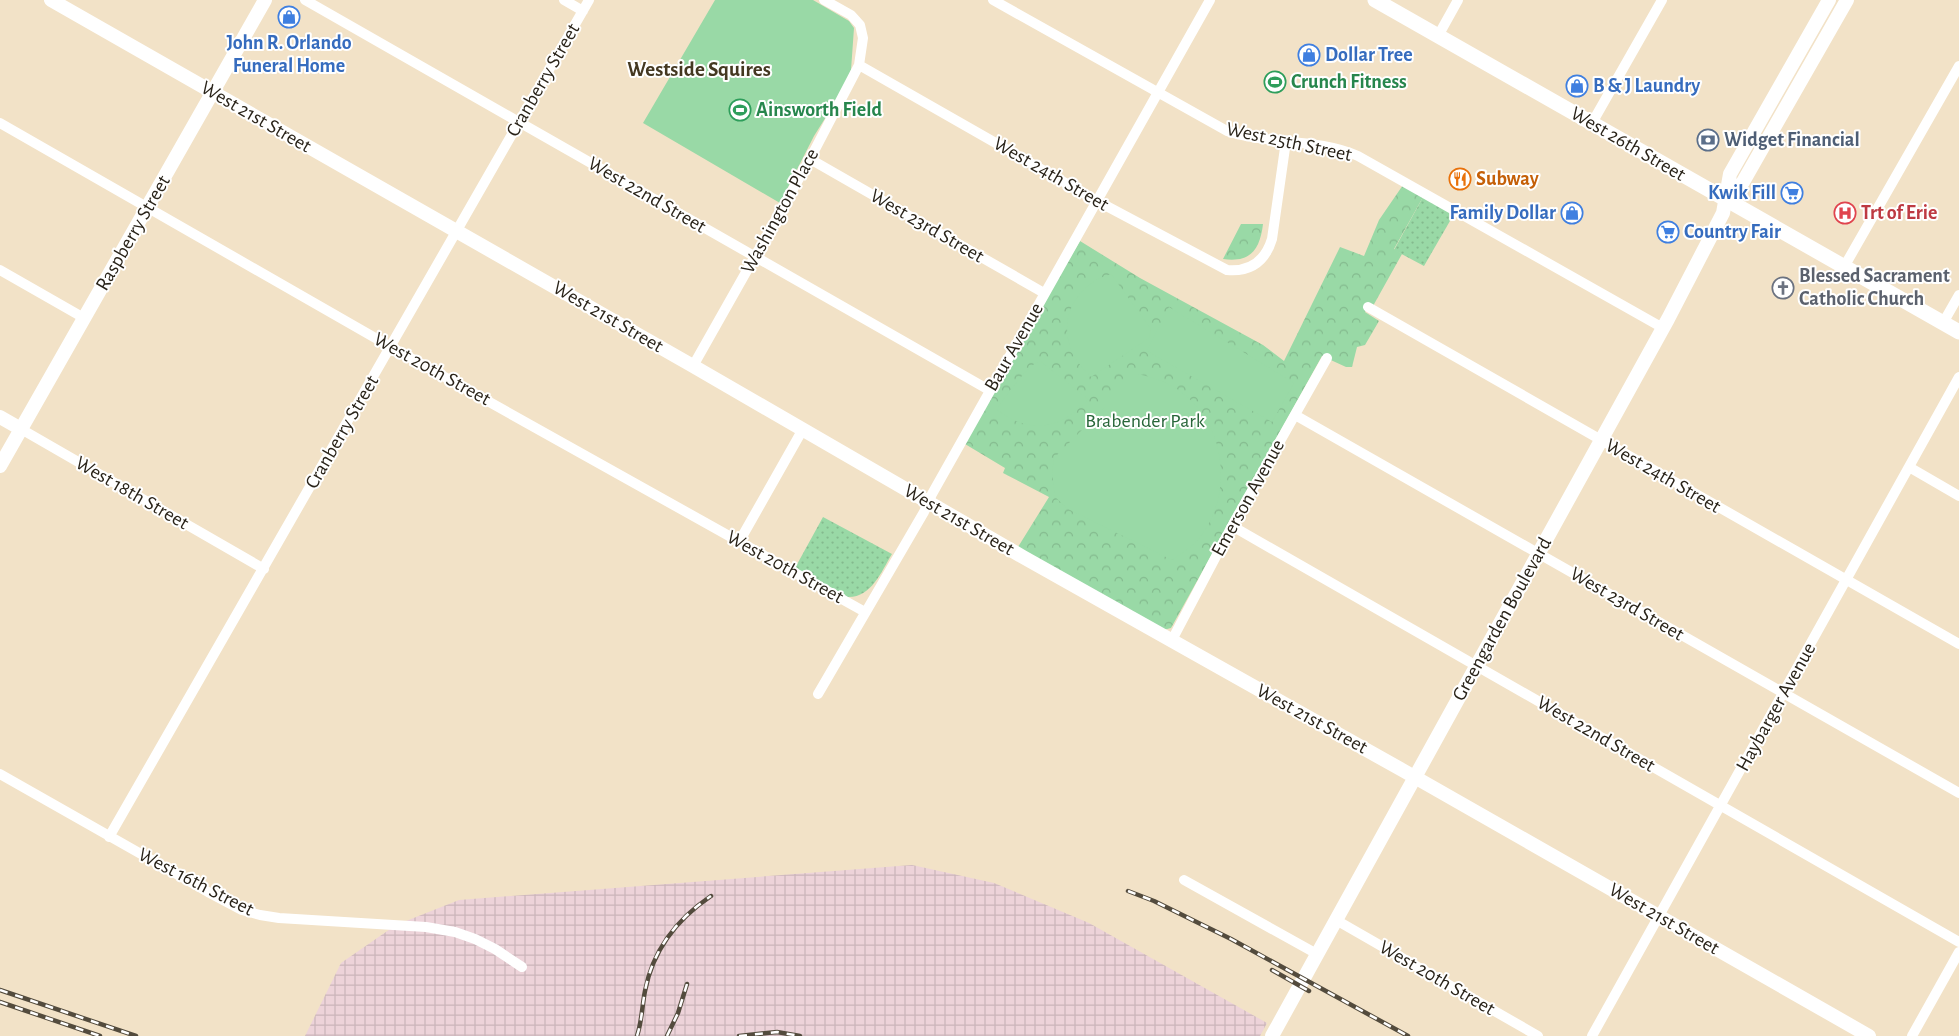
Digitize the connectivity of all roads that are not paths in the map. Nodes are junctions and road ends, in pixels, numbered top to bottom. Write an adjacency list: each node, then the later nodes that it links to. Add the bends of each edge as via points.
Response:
1 (51, 0): 18 (street, West 21st Street)
2 (265, 0): 18 (street, Raspberry Street)
3 (305, 0): 20 (street, West 22nd Street)
4 (564, 0): 14 (street)
5 (589, 0): 14 (street, Cranberry Street)
6 (824, 0): 16 (street, Washington Place, via 851,15 860,25 863,38)
7 (993, 0): 19 (street, West 25th Street)
8 (1210, 0): 19 (street, Baur Avenue)
9 (1374, 0): 15 (main road, West 26th Street)
10 (1458, 0): 15 (street)
11 (1662, 0): 22 (street)
12 (1829, 0): 26 (street, Greengarden Boulevard, via 1730,174)
13 (1847, 0): 26 (street, Greengarden Boulevard, via 1747,175)
14 (583, 11): 20 (street, Cranberry Street)
15 (1438, 36): 22 (main road, West 26th Street)
16 (859, 65): 24 (street, Washington Place); 25 (street, West 24th Street)
17 (1959, 66): 30 (street)
18 (212, 92): 27 (street, Raspberry Street); 28 (street, West 21st Street)
19 (1157, 93): 23 (street, West 25th Street, via 1227,131); 25 (street, Baur Avenue)
20 (519, 122): 28 (street, Cranberry Street); 29 (street, West 22nd Street)
21 (0, 123): 27 (street, West 20th Street)
22 (1592, 123): 26 (main road, West 26th Street)
23 (1286, 142): 25 (street, West 24th Street, via 1272,239 1263,258 1246,269 1219,268); 37 (street, West 25th Street, via 1326,146 1358,156)
24 (810, 159): 29 (street, Washington Place); 32 (street, West 23rd Street)
25 (1097, 200): 32 (street, Baur Avenue)
26 (1726, 200): 30 (main road, West 26th Street); 37 (street, Greengarden Boulevard, via 1710,239)
27 (148, 206): 35 (street, Raspberry Street); 39 (street, West 20th Street)
28 (457, 231): 39 (street, Cranberry Street); 41 (street, West 21st Street)
29 (755, 256): 41 (street, Washington Place); 43 (street, West 22nd Street)
30 (1844, 267): 36 (main road, West 26th Street)
31 (0, 270): 35 (street)
32 (1044, 293): 43 (street, Baur Avenue)
33 (1959, 295): 36 (street)
34 (1368, 307): 48 (street, West 24th Street)
35 (84, 318): 46 (street, Raspberry Street)
36 (1943, 323): 38 (main road, West 26th Street)
37 (1663, 328): 48 (street, Greengarden Boulevard)
38 (1959, 332)
39 (391, 346): 54 (street, West 20th Street); 56 (street, Cranberry Street)
40 (1327, 358): 44 (street, Emerson Avenue)
41 (693, 366): 47 (street, West 21st Street)
42 (1959, 378): 50 (street, Haybarger Avenue)
43 (989, 390): 52 (street, Baur Avenue)
44 (1295, 415): 53 (street, Emerson Avenue); 55 (street, West 23rd Street)
45 (0, 417): 46 (street, West 18th Street)
46 (21, 429): 49 (street, Raspberry Street); 56 (street, West 18th Street)
47 (803, 429): 52 (street, West 21st Street); 54 (street)
48 (1602, 440): 55 (street, Greengarden Boulevard); 57 (street, West 24th Street)
49 (0, 466)
50 (1909, 467): 51 (street); 57 (street, Haybarger Avenue)
51 (1959, 496)
52 (928, 502): 58 (street, Baur Avenue); 59 (street, West 21st Street)
53 (1232, 526): 59 (street, Emerson Avenue); 61 (street, West 22nd Street)
54 (739, 542): 58 (street, West 20th Street)
55 (1539, 554): 61 (street, Greengarden Boulevard); 62 (street, West 23rd Street)
56 (264, 569): 68 (street, Cranberry Street)
57 (1846, 580): 60 (street, West 24th Street); 62 (street, Haybarger Avenue)
58 (865, 612): 63 (street, Baur Avenue)
59 (1172, 640): 65 (street, West 21st Street)
60 (1959, 644)
61 (1477, 666): 65 (street, Greengarden Boulevard); 67 (street, West 22nd Street)
62 (1783, 693): 66 (street, West 23rd Street); 67 (street, Haybarger Avenue)
63 (818, 694)
64 (0, 774): 68 (street, West 16th Street)
65 (1415, 777): 70 (street, West 21st Street); 71 (street, Greengarden Boulevard)
66 (1959, 793)
67 (1720, 805): 70 (street, Haybarger Avenue); 72 (street, West 22nd Street)
68 (109, 837): 75 (street, West 16th Street, via 242,910 279,918 413,926 454,932 475,939)
69 (1184, 880): 74 (street)
70 (1659, 916): 76 (street, Haybarger Avenue); 79 (street, West 21st Street)
71 (1336, 920): 74 (street, Greengarden Boulevard); 78 (street, West 20th Street)
72 (1959, 942)
73 (1959, 952): 80 (street)
74 (1317, 954): 77 (street, Greengarden Boulevard)
75 (522, 967)
76 (1596, 1035)
77 (1272, 1036)
78 (1538, 1036)
79 (1869, 1036)
80 (1912, 1036)

